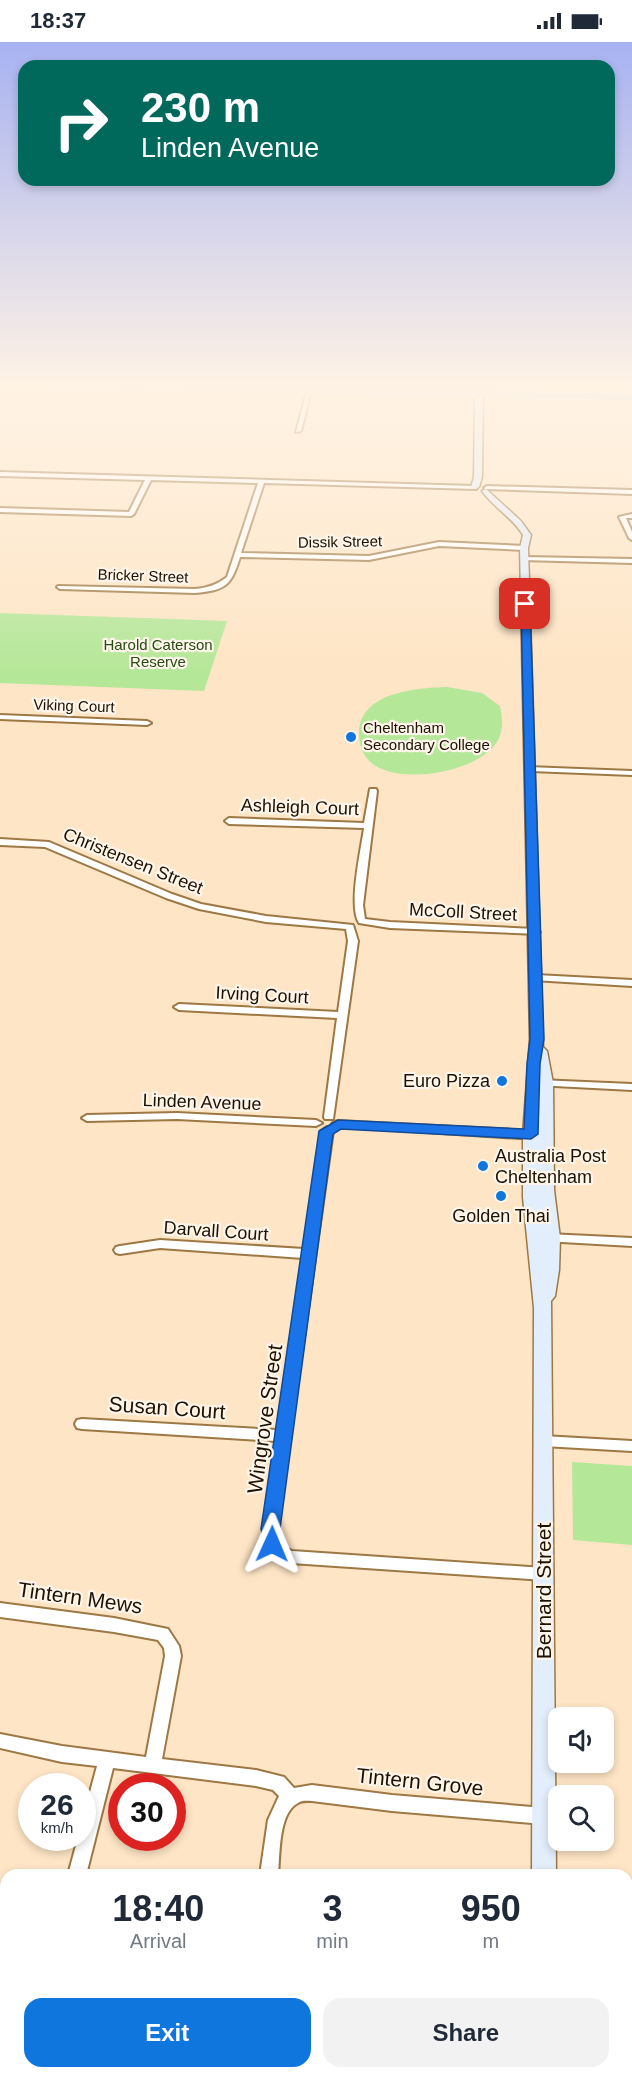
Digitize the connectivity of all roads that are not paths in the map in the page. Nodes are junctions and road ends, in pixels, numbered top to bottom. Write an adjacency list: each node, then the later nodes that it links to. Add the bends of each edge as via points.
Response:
1 (148, 479): 7 (street, via 131,514)
2 (173, 479): 4 (street)
3 (478, 479): 5 (street)
4 (261, 483): 5 (street); 11 (street, Bricker Street)
5 (480, 489): 6 (street); 10 (street, via 488,507 513,528)
6 (632, 492)
7 (0, 510)
8 (632, 516): 9 (street, via 622,517)
9 (632, 538)
10 (524, 550): 11 (street, Dissik Street, via 434,545 373,558); 12 (street, Dissik Street); 16 (street, Bernard Street)
11 (237, 555): 13 (street, Bricker Street, via 228,580 204,590)
12 (632, 561)
13 (60, 587)
14 (0, 717): 15 (street, Viking Court)
15 (147, 723)
16 (531, 769): 17 (street); 23 (street, Bernard Street)
17 (632, 773)
18 (374, 792): 20 (street)
19 (229, 821): 20 (street, Ashleigh Court)
20 (369, 826): 22 (street)
21 (0, 843): 22 (street, Christensen Street, via 46,844 199,906 267,919)
22 (356, 924): 23 (street, McColl Street); 27 (street, Wingrove Street)
23 (535, 932): 24 (street, Bernard Street)
24 (536, 978): 25 (street); 28 (street, Bernard Street)
25 (632, 983)
26 (179, 1007): 27 (street, Irving Court)
27 (342, 1015): 31 (street, Wingrove Street)
28 (539, 1083): 29 (street); 32 (street, Bernard Street)
29 (632, 1087)
30 (87, 1118): 31 (street, Linden Avenue, via 177,1116)
31 (327, 1124): 32 (street, Linden Avenue); 36 (street, Wingrove Street)
32 (537, 1135): 33 (street, Bernard Street, via 531,1197)
33 (543, 1238): 34 (street); 39 (street, Bernard Street, via 537,1267 543,1308)
34 (632, 1242)
35 (120, 1250): 36 (street, Darvall Court, via 160,1244)
36 (309, 1254): 38 (street, Wingrove Street)
37 (82, 1424): 38 (street, Susan Court)
38 (284, 1436): 41 (street, Wingrove Street, via 270,1529 275,1550 282,1554)
39 (543, 1441): 40 (street); 41 (street, Bernard Street)
40 (632, 1446)
41 (544, 1574): 47 (street, Bernard Street)
42 (0, 1610): 45 (street, Tintern Mews, via 163,1634 173,1656)
43 (0, 1741): 44 (street)
44 (107, 1760): 45 (street); 48 (street)
45 (153, 1765): 46 (street, via 268,1780)
46 (291, 1797): 47 (street, Tintern Grove, via 312,1792); 49 (street, via 280,1810)
47 (544, 1816): 50 (street, Bernard Street)
48 (79, 1869)
49 (270, 1869)
50 (544, 1869)

